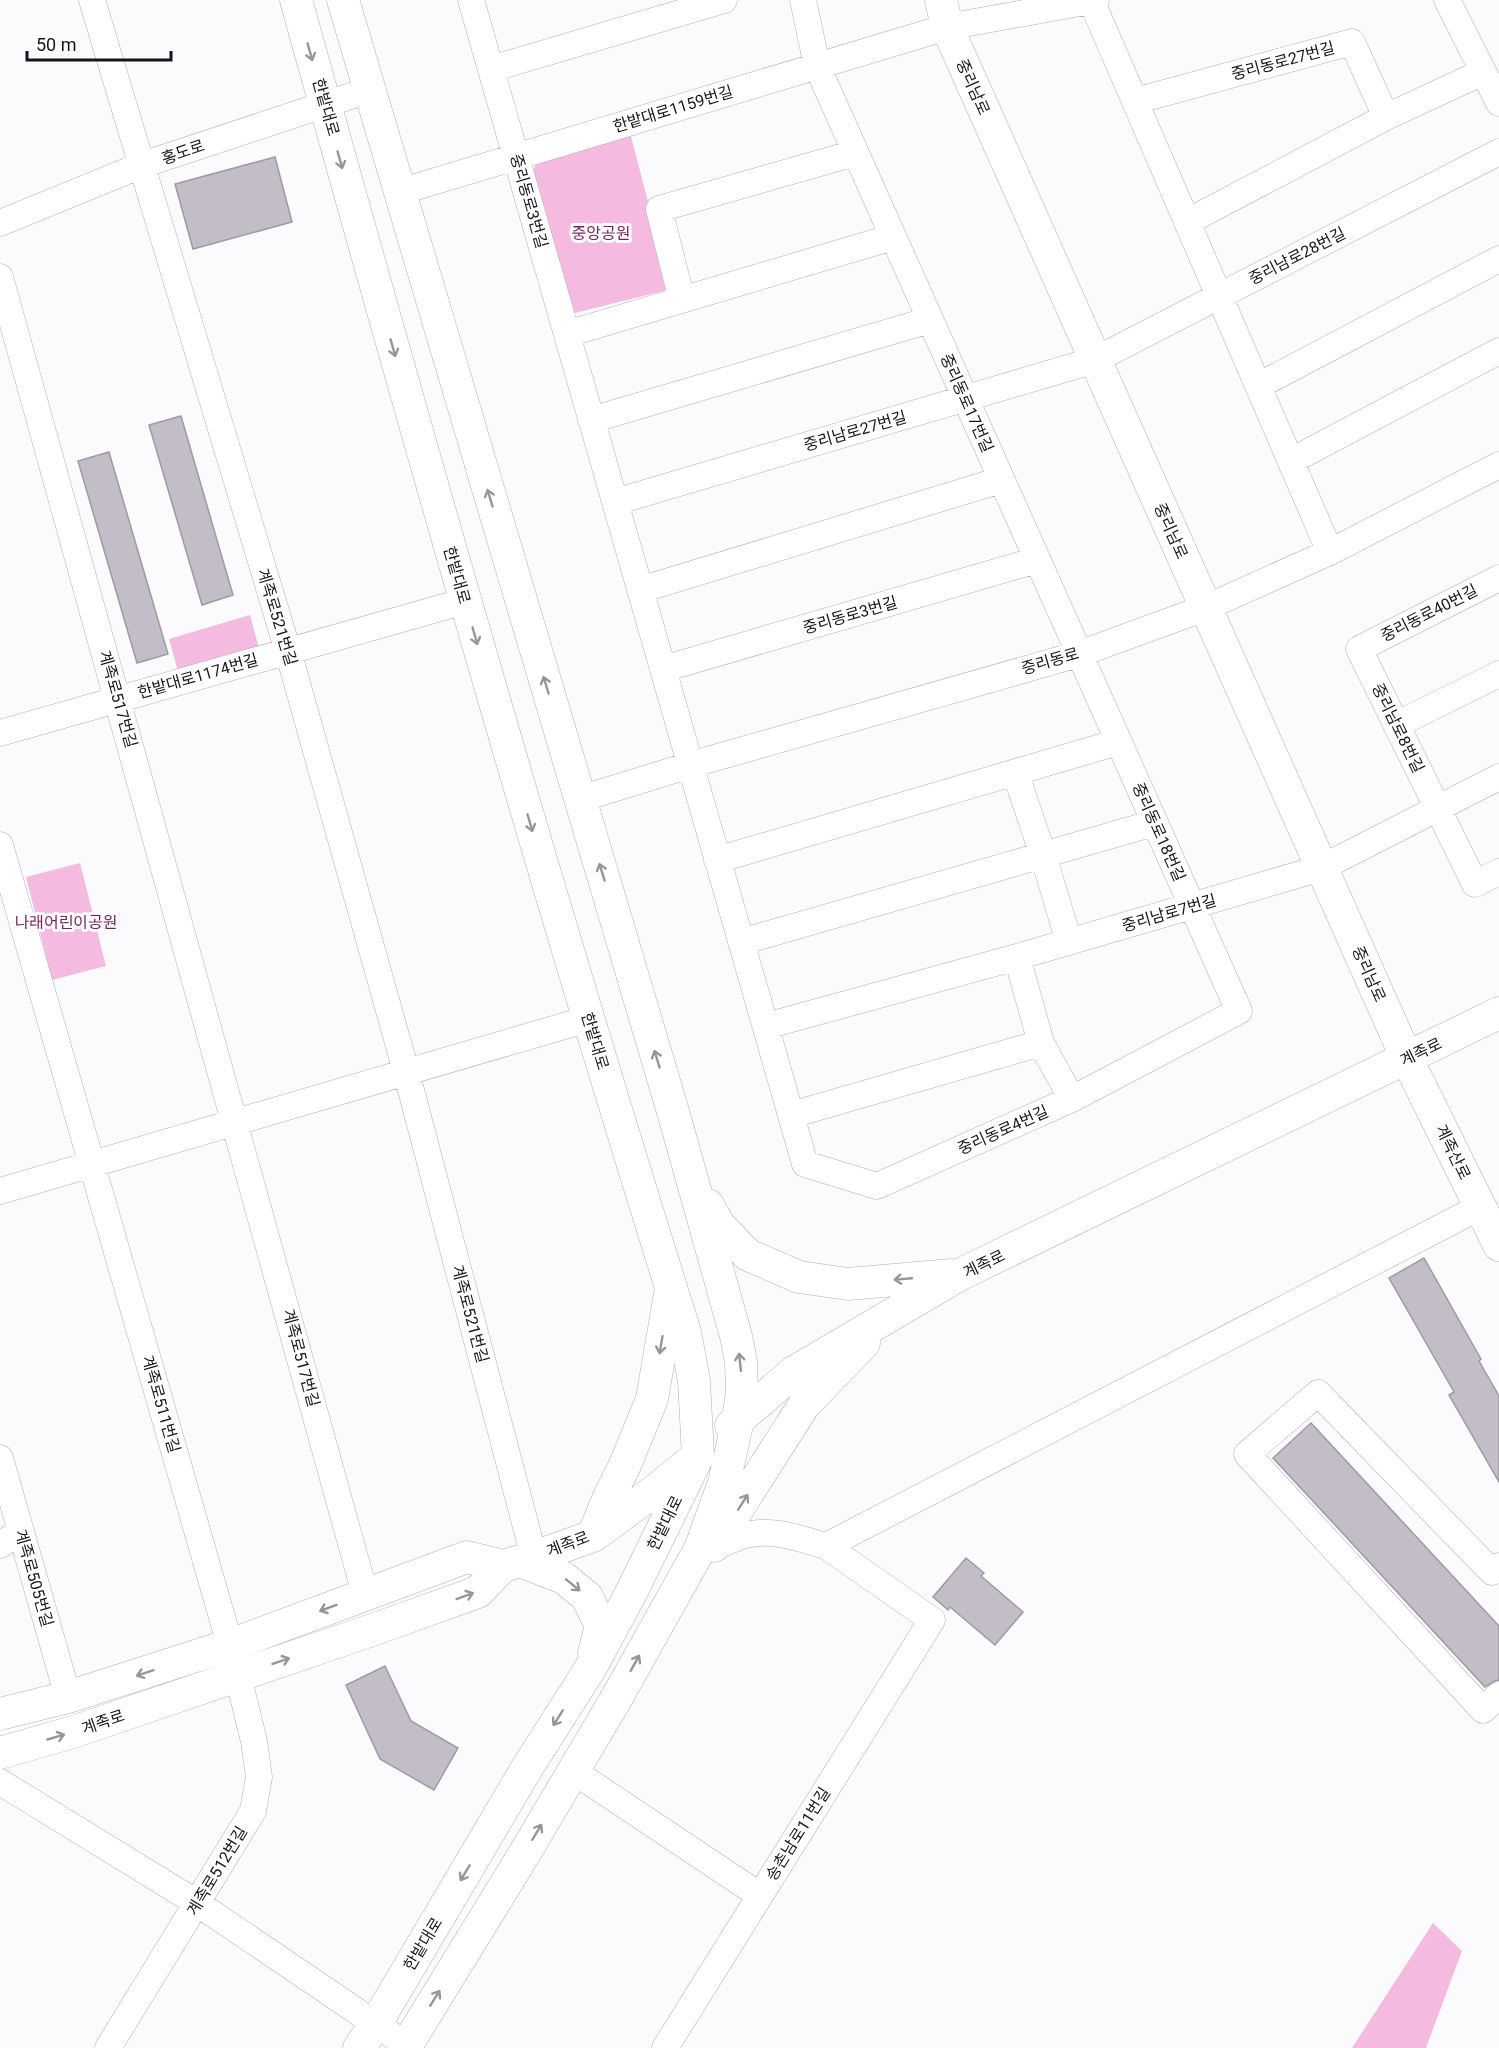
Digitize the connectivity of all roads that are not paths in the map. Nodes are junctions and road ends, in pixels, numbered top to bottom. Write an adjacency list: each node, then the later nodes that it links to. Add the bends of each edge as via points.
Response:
1 (92, 0): 21 (street, 계족로521번길)
2 (296, 0): 16 (main road, 한밭대로, one-way to 16)
3 (343, 0): 13 (main road)
4 (471, 0): 11 (street, 중리동로3번길)
5 (724, 0): 11 (street)
6 (803, 0): 10 (street, 중리동로17번길)
7 (1092, 0): 9 (street, 한밭대로1159번길); 14 (street)
8 (1447, 0): 12 (street)
9 (944, 13): 10 (street, 한밭대로1159번길); 33 (main road, 중리남로)
10 (817, 66): 19 (street, 중리동로17번길); 20 (street, 한밭대로1159번길)
11 (491, 69): 20 (street, 중리동로3번길)
12 (1484, 72): 15 (street); 17 (street)
13 (369, 90): 16 (street, 홍도로); 22 (main road)
14 (1135, 101): 17 (street, 중리동로27번길, via 1352,42); 23 (street)
15 (1499, 103)
16 (325, 104): 21 (street, 홍도로); 45 (main road, 한밭대로, one-way to 45)
17 (1386, 117): 23 (street)
18 (1499, 152): 28 (street, 중리남로28번길)
19 (855, 153): 25 (street, 중리동로17번길); 29 (street, via 659,210)
20 (516, 156): 22 (street, 한밭대로1159번길); 31 (street, 중리동로3번길)
21 (142, 165): 24 (street, 홍도로); 48 (street, 계족로521번길)
22 (399, 192): 59 (main road, one-way to 22)
23 (1187, 222): 28 (street)
24 (0, 223)
25 (893, 237): 29 (street); 30 (street, 중리동로17번길)
26 (1499, 260): 34 (street)
27 (0, 276): 52 (street, 계족로517번길)
28 (1219, 296): 33 (street, 중리남로28번길); 34 (street)
29 (682, 300): 31 (street)
30 (930, 320): 35 (street, 중리동로17번길); 36 (street)
31 (567, 334): 36 (street, 중리동로3번길)
32 (1499, 351): 37 (street)
33 (1095, 360): 35 (street, 중리남로27번길); 46 (main road, 중리남로)
34 (1258, 386): 37 (street)
35 (965, 399): 39 (street, 중리동로17번길); 40 (street, 중리남로27번길)
36 (591, 420): 40 (street, 중리동로3번길)
37 (1291, 461): 41 (street)
38 (1499, 465): 41 (street, 중리동로)
39 (1001, 480): 42 (street, 중리동로17번길); 44 (street)
40 (615, 502): 44 (street, 중리동로3번길)
41 (1330, 552): 46 (street, 중리동로)
42 (1037, 560): 49 (street, 중리동로17번길); 50 (street, 중리동로3번길)
43 (1499, 578): 47 (street, 중리동로40번길)
44 (640, 590): 50 (street, 중리동로3번길)
45 (465, 601): 48 (street, 한밭대로1174번길); 73 (main road, 한밭대로, one-way to 73)
46 (1205, 608): 49 (street, 중리동로); 65 (main road, 중리남로)
47 (1359, 649): 53 (street, 중리남로8번길)
48 (288, 651): 52 (street, 한밭대로1174번길); 77 (street, 계족로521번길)
49 (1078, 654): 55 (street, 중리동로18번길); 56 (street, 중리동로)
50 (663, 669): 56 (street, 중리동로3번길)
51 (1499, 674): 53 (street)
52 (118, 699): 54 (street, 한밭대로1174번길); 81 (street, 계족로517번길)
53 (1396, 724): 60 (street, 중리남로8번길)
54 (0, 733)
55 (1118, 742): 57 (street); 61 (street, 중리동로18번길)
56 (690, 765): 59 (street, 중리동로); 64 (street, 중리동로4번길)
57 (1015, 772): 63 (street); 64 (street)
58 (1499, 777): 60 (street)
59 (580, 799): 80 (main road, one-way to 59)
60 (1438, 808): 65 (street); 66 (street, 중리남로8번길, via 1475,884)
61 (1154, 823): 63 (street); 67 (street, 중리동로18번길)
62 (0, 845): 82 (street, 계족로511번길)
63 (1043, 855): 68 (street); 69 (street)
64 (717, 860): 68 (street, 중리동로4번길)
65 (1321, 867): 67 (street, 중리남로7번길); 76 (main road, 중리남로)
66 (1499, 872)
67 (1192, 906): 69 (street, 중리남로7번길); 71 (street, 중리동로18번길)
68 (741, 942): 74 (street, 중리동로4번길)
69 (1069, 942): 70 (street, 중리남로7번길)
70 (1017, 957): 74 (street, 중리남로7번길); 75 (street)
71 (1239, 1011): 78 (street, 중리동로4번길)
72 (1499, 1013): 76 (main road, 계족로)
73 (588, 1019): 77 (street); 87 (main road, 한밭대로)
74 (766, 1026): 79 (street, 중리동로4번길)
75 (1041, 1043): 78 (street); 79 (street)
76 (1407, 1059): 84 (main road, 계족산로); 86 (main road, 계족로)
77 (406, 1071): 81 (street); 96 (street, 계족로521번길)
78 (1072, 1100): 79 (street, 중리동로4번길, via 877,1186 806,1164)
79 (791, 1114)
80 (674, 1115): 86 (main road, one-way to 80, via 848,1284 799,1277 748,1255 719,1225 699,1188); 89 (main road, one-way to 80, via 742,1392 736,1336)
81 (236, 1122): 82 (street); 98 (street, 계족로517번길)
82 (92, 1163): 83 (street); 100 (street, 계족로511번길)
83 (0, 1191)
84 (1480, 1207): 85 (main road, 계족산로); 94 (street)
85 (1499, 1245)
86 (962, 1274): 88 (main road, 계족로)
87 (671, 1287): 90 (main road, 한밭대로, via 690,1354); 92 (main road, one-way to 92, via 652,1399)
88 (891, 1314): 89 (main road, 계족로, via 794,1372); 95 (main road, one-way to 88, via 804,1405)
89 (738, 1420): 90 (main road, 계족로); 99 (main road, via 724,1483 700,1549)
90 (698, 1456): 92 (main road, 계족로); 101 (main road, 한밭대로)
91 (0, 1458): 93 (street, 계족로505번길)
92 (593, 1536): 96 (main road, 계족로)
93 (10, 1538): 104 (street, 계족로505번길)
94 (826, 1546): 95 (street, via 763,1532); 109 (street, 송촌남로11번길, via 932,1620)
95 (714, 1547): 99 (main road, via 683,1597)
96 (519, 1561): 98 (main road, 계족로, via 466,1557); 101 (main road, one-way to 101, via 564,1578 587,1597 601,1626); 102 (main road, 계족로, one-way to 96, via 478,1592)
97 (1497, 1573): 103 (street, via 1318,1393 1247,1454 1483,1710)
98 (365, 1594): 100 (main road, 계족로, one-way to 100)
99 (660, 1617): 107 (main road, one-way to 99)
100 (230, 1645): 104 (main road, 계족로, one-way to 104)
101 (590, 1669): 111 (main road, 한밭대로, one-way to 111, via 526,1768)
102 (238, 1676): 106 (main road, 계족로, one-way to 102); 110 (street, 계족로512번길, via 259,1777 255,1800 253,1811)
103 (1499, 1695)
104 (68, 1697): 105 (main road, 계족로)
105 (0, 1714)
106 (0, 1753)
107 (573, 1771): 109 (street); 112 (main road, one-way to 107)
108 (0, 1782): 110 (street)
109 (759, 1895): 114 (street, 송촌남로11번길)
110 (197, 1903): 111 (street); 113 (street, 계족로512번길)
111 (367, 2036): 112 (street)
112 (408, 2047)
113 (108, 2048)
114 (665, 2048)

